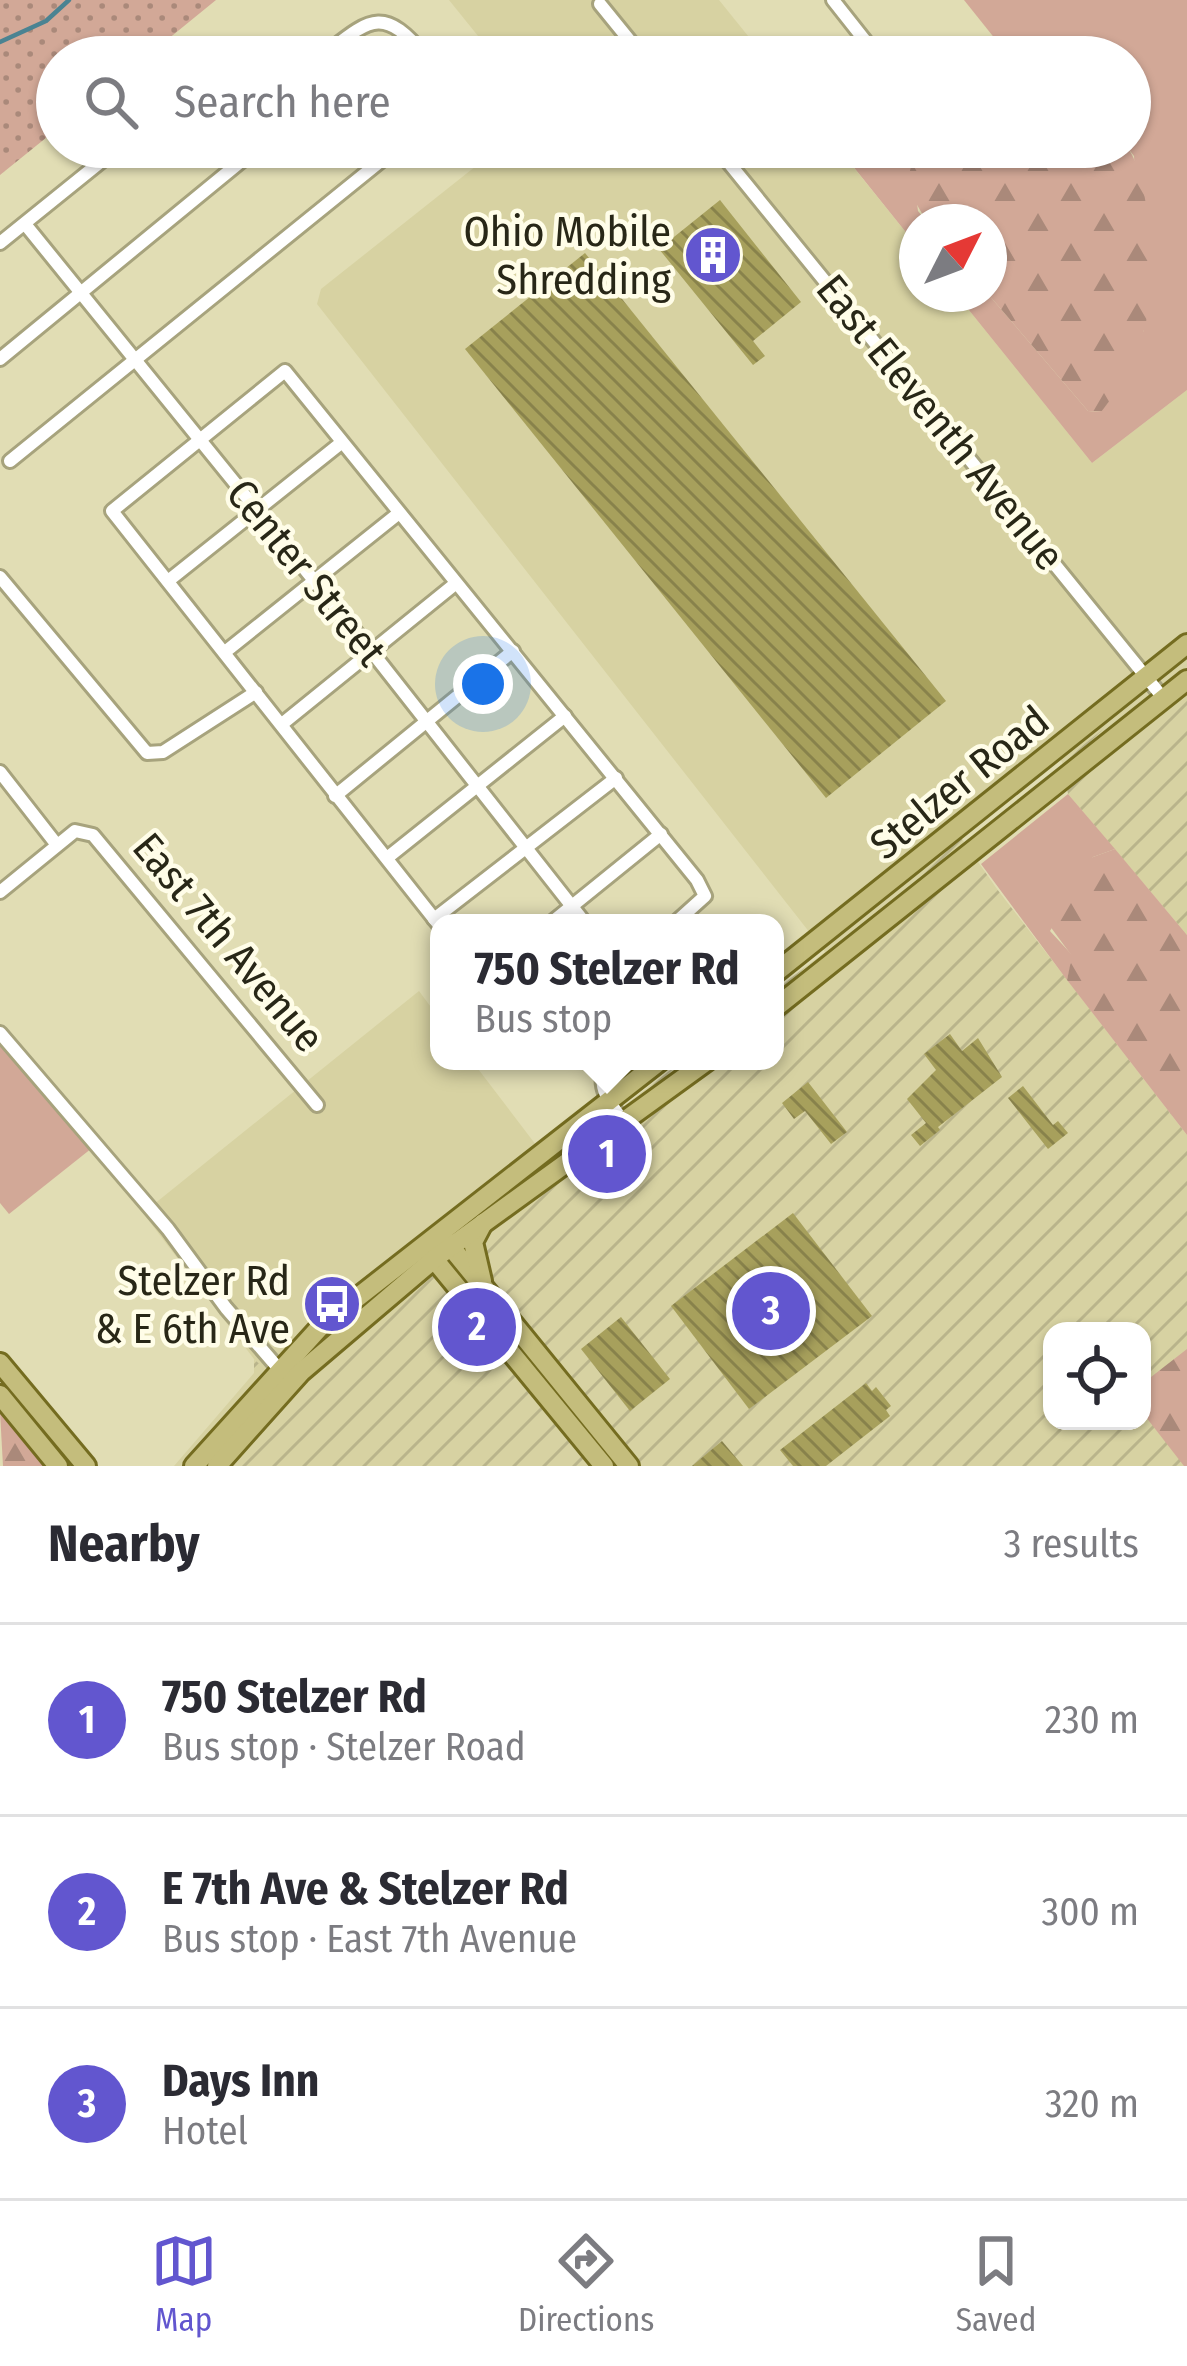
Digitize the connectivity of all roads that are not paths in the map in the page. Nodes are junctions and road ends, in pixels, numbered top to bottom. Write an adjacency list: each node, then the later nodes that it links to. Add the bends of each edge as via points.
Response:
1 (833, 0): 6 (street)
2 (600, 4): 5 (street)
3 (350, 36): 4 (street, via 372,20)
4 (408, 36)
5 (626, 36)
6 (861, 36)
7 (93, 168): 11 (street)
8 (233, 168): 13 (street)
9 (372, 168): 15 (street)
10 (733, 168): 29 (street, East Eleventh Avenue)
11 (25, 224): 12 (street); 13 (street, Center Street)
12 (0, 243)
13 (82, 293): 14 (street); 15 (street, Center Street)
14 (0, 359)
15 (135, 361): 16 (street, Center Street); 18 (street)
16 (199, 440): 17 (street, via 286,371); 19 (street, Center Street); 22 (street, via 112,512)
17 (341, 443): 19 (street); 20 (street)
18 (10, 461)
19 (257, 510): 22 (street); 23 (street, Center Street)
20 (398, 513): 23 (street); 24 (street)
21 (0, 577): 31 (street, via 147,753 163,752)
22 (168, 581): 27 (street)
23 (315, 581): 27 (street); 28 (street, Center Street)
24 (455, 584): 26 (street); 28 (street)
25 (1187, 644): 29 (main road, Stelzer Road)
26 (513, 651): 33 (street); 34 (street)
27 (225, 652): 31 (street)
28 (372, 652): 34 (street, Center Street); 35 (street)
29 (1146, 677): 32 (street, East Eleventh Avenue); 51 (main road, Stelzer Road)
30 (1187, 680): 32 (main road, Stelzer Road)
31 (256, 692): 35 (street)
32 (1164, 699): 52 (main road, Stelzer Road)
33 (565, 716): 37 (street); 38 (street)
34 (427, 722): 38 (street, Center Street); 39 (street)
35 (282, 724): 39 (street)
36 (0, 772): 41 (street)
37 (616, 778): 40 (street); 42 (street)
38 (477, 786): 42 (street, Center Street); 43 (street)
39 (335, 796): 43 (street)
40 (661, 834): 45 (street); 50 (street, via 705,896)
41 (57, 845): 44 (street); 58 (street, East 7th Avenue, via 75,831 93,835)
42 (525, 847): 45 (street, Center Street); 47 (street)
43 (386, 858): 46 (street)
44 (0, 892)
45 (572, 907): 48 (street); 49 (street, Center Street)
46 (431, 914)
47 (446, 914)
48 (563, 914)
49 (578, 914)
50 (685, 914)
51 (784, 967)
52 (784, 1001)
53 (0, 1033): 64 (street)
54 (605, 1070): 57 (street)
55 (648, 1070): 57 (main road)
56 (695, 1070): 59 (main road)
57 (608, 1101): 59 (street); 61 (main road)
58 (317, 1105)
59 (626, 1123): 60 (main road)
60 (489, 1217): 61 (main road); 62 (main road, via 473,1250)
61 (436, 1246): 62 (main road); 64 (main road, via 321,1326); 69 (main road, via 273,1401); 70 (main road)
62 (501, 1310): 71 (main road)
63 (0, 1363): 67 (main road)
64 (279, 1369): 68 (main road)
65 (0, 1395): 66 (main road)
66 (58, 1466)
67 (86, 1466)
68 (194, 1466)
69 (217, 1466)
70 (604, 1466)
71 (629, 1466)

